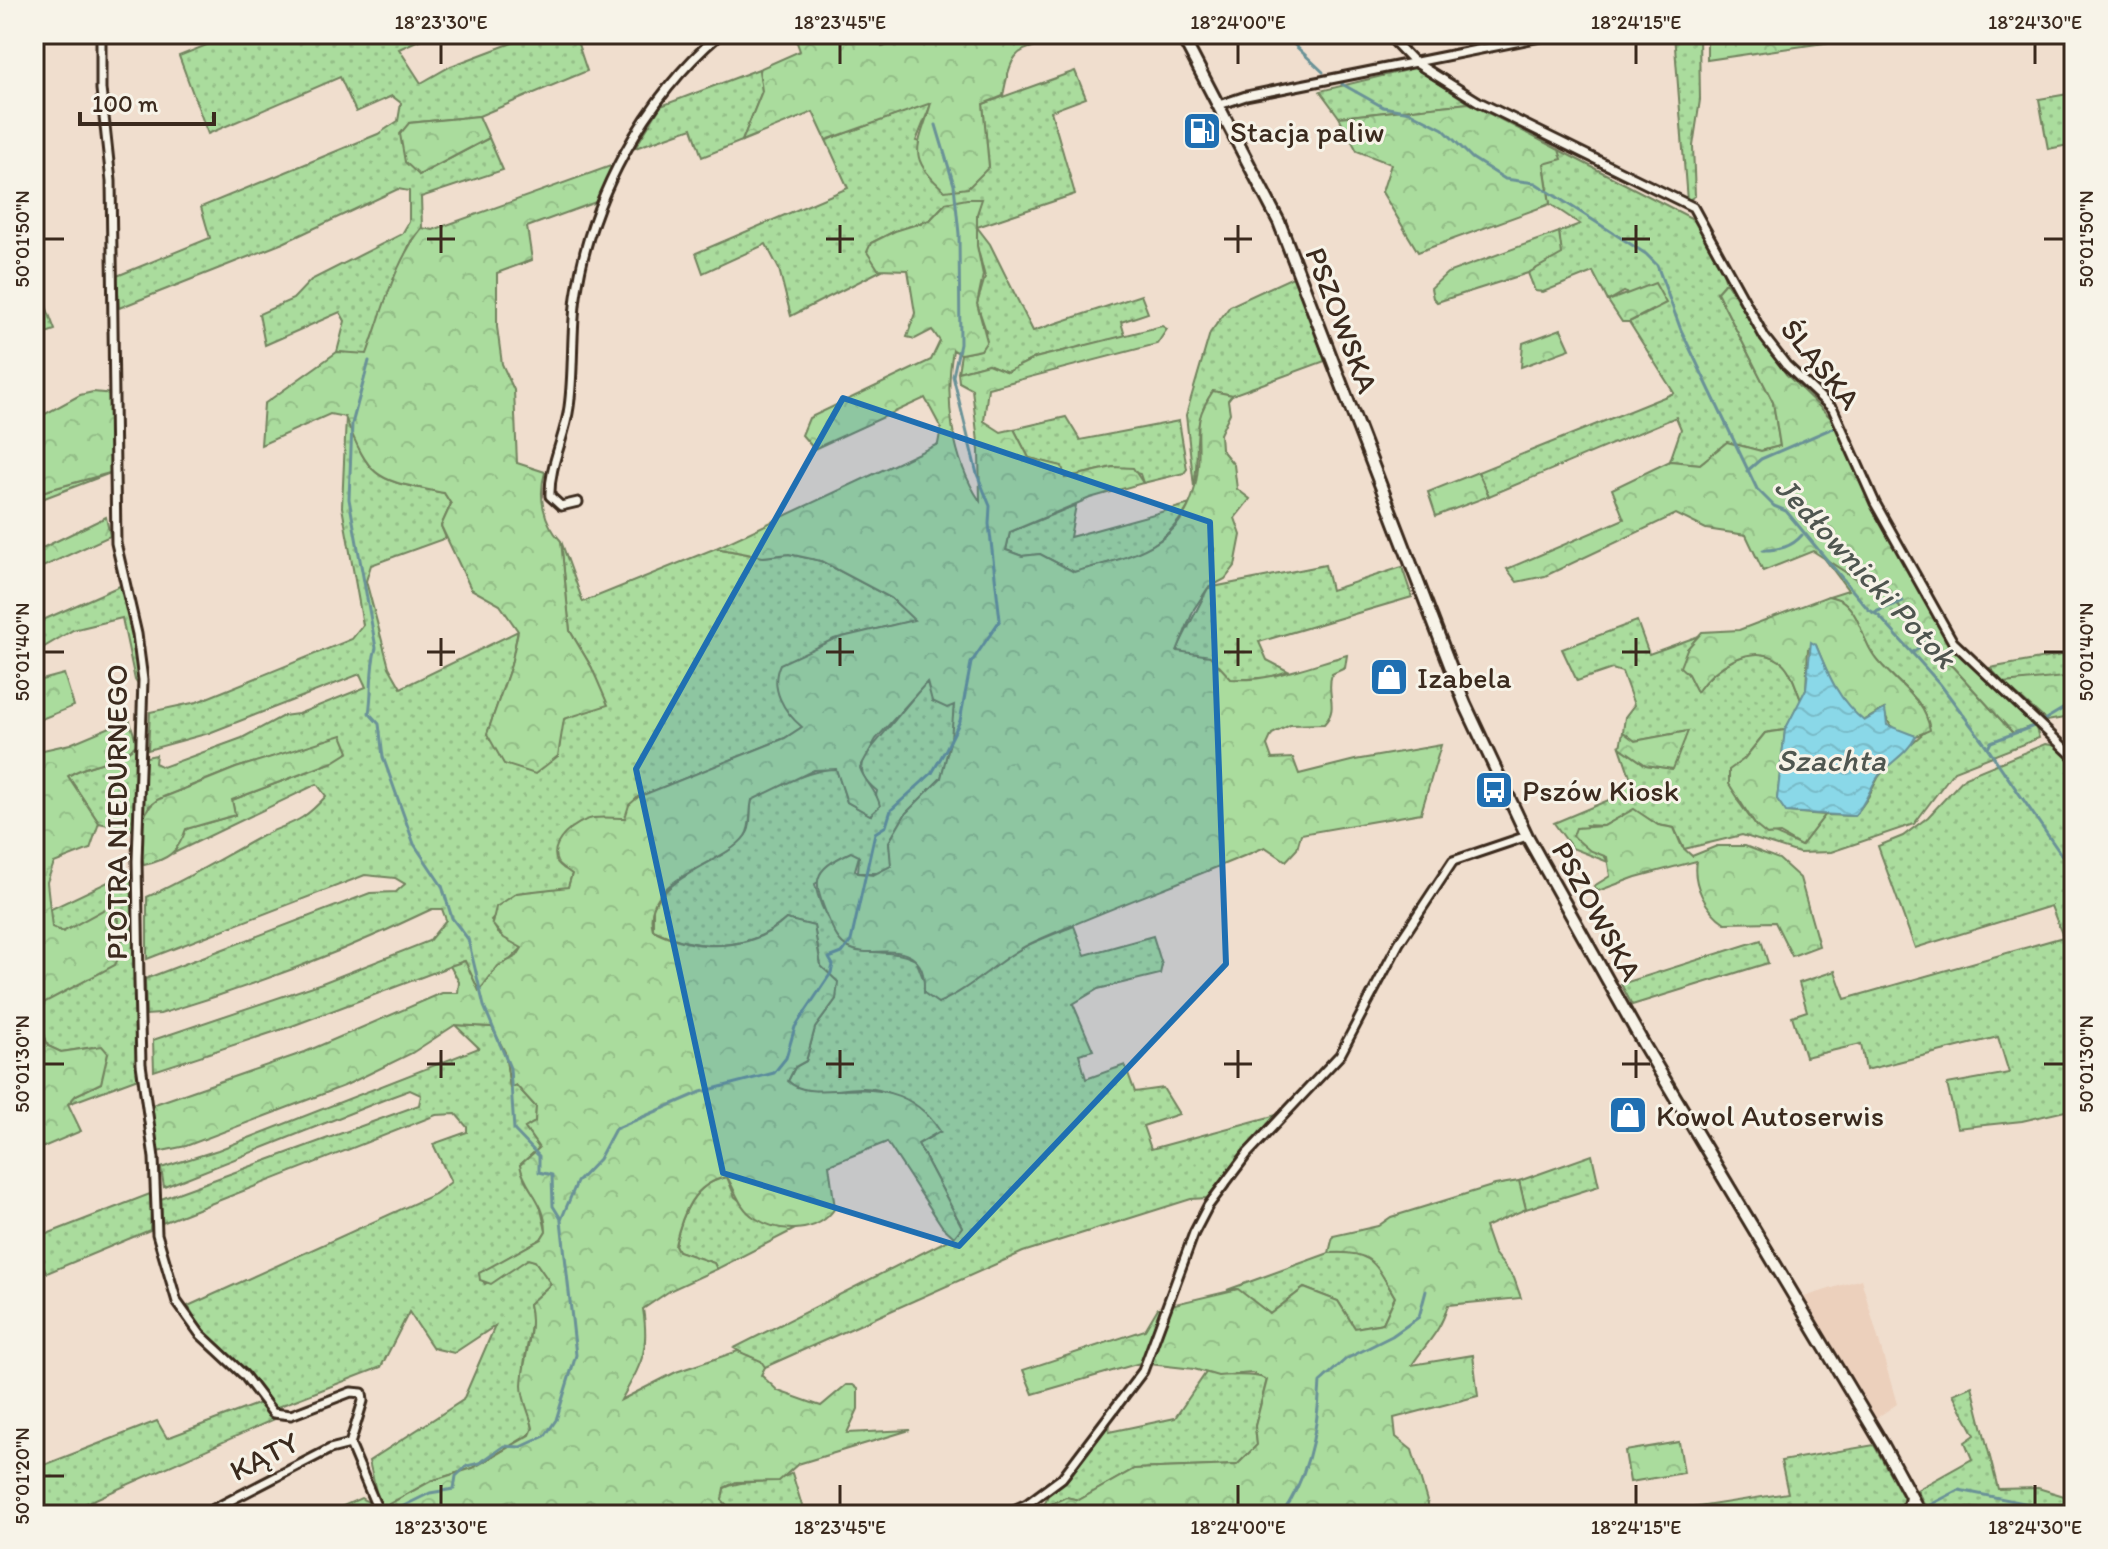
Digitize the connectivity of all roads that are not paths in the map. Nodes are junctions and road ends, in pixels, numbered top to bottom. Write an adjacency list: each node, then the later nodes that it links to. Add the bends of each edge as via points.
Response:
1 (101, 34): 11 (street, PIOTRA NIEDURNEGO, via 111,181 116,543 141,654 145,708 137,861 141,1064 155,1164 159,1249 177,1302)
2 (720, 34): 8 (street, via 645,122 615,172 585,244 570,353 569,407 549,476 550,496 561,506)
3 (1181, 34): 7 (main road, PSZOWSKA)
4 (1387, 34): 6 (street, ŚLĄSKA)
5 (1556, 34): 6 (street)
6 (1413, 61): 7 (street); 9 (street, ŚLĄSKA, via 1492,109 1693,207 1765,338 1833,409 1875,503 1953,642)
7 (1219, 105): 10 (main road, PSZOWSKA, via 1279,222 1465,704)
8 (578, 502)
9 (2074, 757)
10 (1527, 836): 13 (main road, PSZOWSKA); 16 (street, via 1453,861 1399,943 1340,1055 1247,1154 1208,1206 1143,1371 1062,1478)
11 (279, 1415): 12 (street, KĄTY, via 359,1392 363,1401)
12 (350, 1444): 14 (street); 15 (street, KĄTY, via 330,1449)
13 (1910, 1496): 17 (street); 18 (main road, PSZOWSKA)
14 (379, 1514)
15 (202, 1515)
16 (1003, 1515)
17 (1905, 1515)
18 (1921, 1515)

